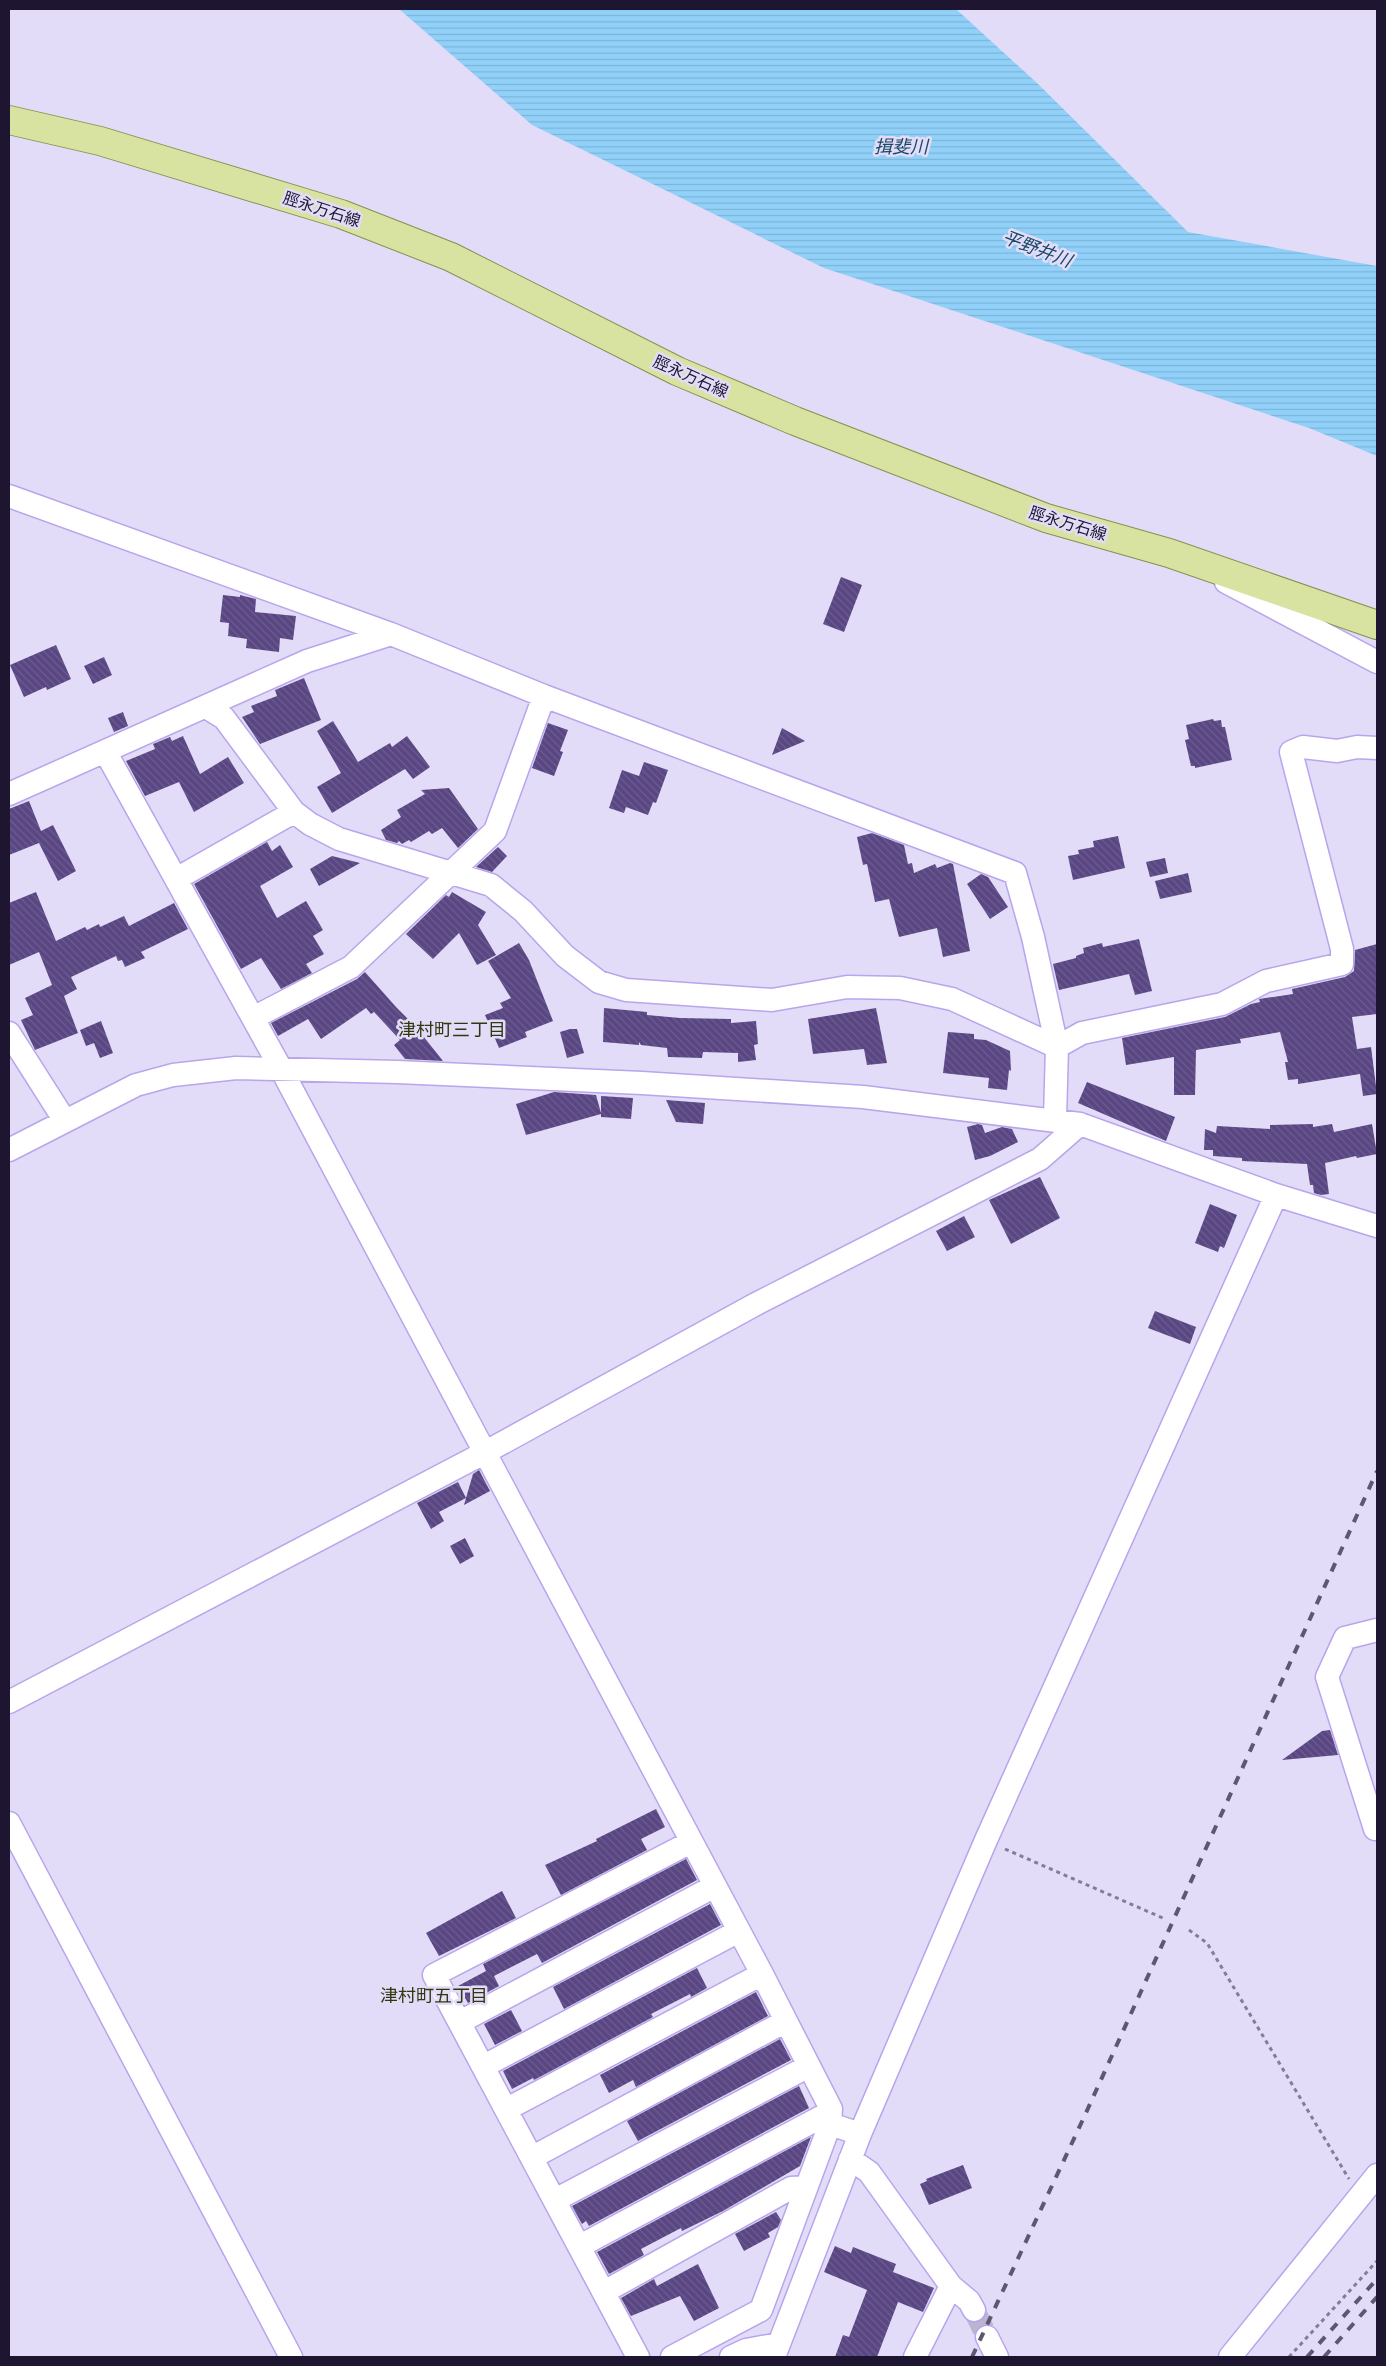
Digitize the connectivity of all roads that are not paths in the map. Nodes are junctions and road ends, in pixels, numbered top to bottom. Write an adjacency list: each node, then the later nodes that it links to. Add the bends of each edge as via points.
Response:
1 (9, 120): 3 (main road, 脛永万石線, via 100,141 341,214 451,257 677,371 795,421 1046,518)
2 (9, 496): 5 (street)
3 (1169, 553): 4 (main road, 脛永万石線); 6 (street)
4 (1377, 626)
5 (390, 634): 7 (street); 8 (street, via 307,661)
6 (1377, 662)
7 (544, 696): 13 (street, via 495,830); 17 (street, via 1015,873)
8 (206, 707): 10 (street); 12 (street, via 224,718)
9 (1377, 748): 17 (street, via 1337,751 1303,747 1291,752 1342,949 1342,964 1266,981 1222,1004 1082,1033)
10 (105, 751): 11 (street); 14 (street)
11 (9, 794)
12 (294, 812): 13 (street, via 339,839); 14 (street)
13 (452, 872): 15 (street, via 351,967); 17 (street, via 490,885 523,911 565,956 599,982 626,990 772,1000 847,987 900,988 952,999)
14 (176, 879): 15 (street)
15 (253, 1018): 18 (street)
16 (9, 1033): 20 (street)
17 (1057, 1047): 19 (street)
18 (280, 1068): 19 (street, via 632,1083 863,1097); 20 (street, via 236,1068 174,1075 136,1085); 25 (street)
19 (1055, 1119): 21 (street)
20 (65, 1121): 22 (street)
21 (1080, 1124): 23 (street); 25 (street, via 1040,1159 756,1304)
22 (9, 1150)
23 (1276, 1195): 24 (street); 40 (street, via 986,1840)
24 (1377, 1226)
25 (484, 1453): 27 (street); 30 (street)
26 (1377, 1630): 29 (street, via 1345,1638 1327,1677)
27 (9, 1702)
28 (9, 1823): 52 (street)
29 (1375, 1829)
30 (691, 1842): 31 (street); 35 (street, via 434,1975)
31 (715, 1886): 32 (street); 35 (street)
32 (739, 1931): 33 (street); 36 (street)
33 (762, 1974): 34 (street); 38 (street)
34 (786, 2021): 37 (street); 41 (street)
35 (460, 2022): 36 (street)
36 (484, 2066): 38 (street)
37 (809, 2066): 39 (street); 45 (street)
38 (507, 2109): 41 (street)
39 (831, 2116): 40 (street); 44 (street); 46 (street, via 821,2117)
40 (860, 2134): 42 (street)
41 (533, 2157): 45 (street)
42 (850, 2159): 47 (street, via 869,2172); 51 (street)
43 (1377, 2175): 58 (street)
44 (806, 2187): 48 (street, via 791,2188); 54 (street, via 761,2310)
45 (556, 2200): 46 (street)
46 (580, 2246): 48 (street)
47 (951, 2286): 49 (street, via 969,2301); 56 (street)
48 (604, 2292): 53 (street)
49 (974, 2310)
50 (987, 2336): 57 (street)
51 (777, 2350): 55 (street, via 746,2350)
52 (291, 2357)
53 (638, 2357)
54 (672, 2357)
55 (731, 2357)
56 (915, 2357)
57 (997, 2357)
58 (1230, 2357)

